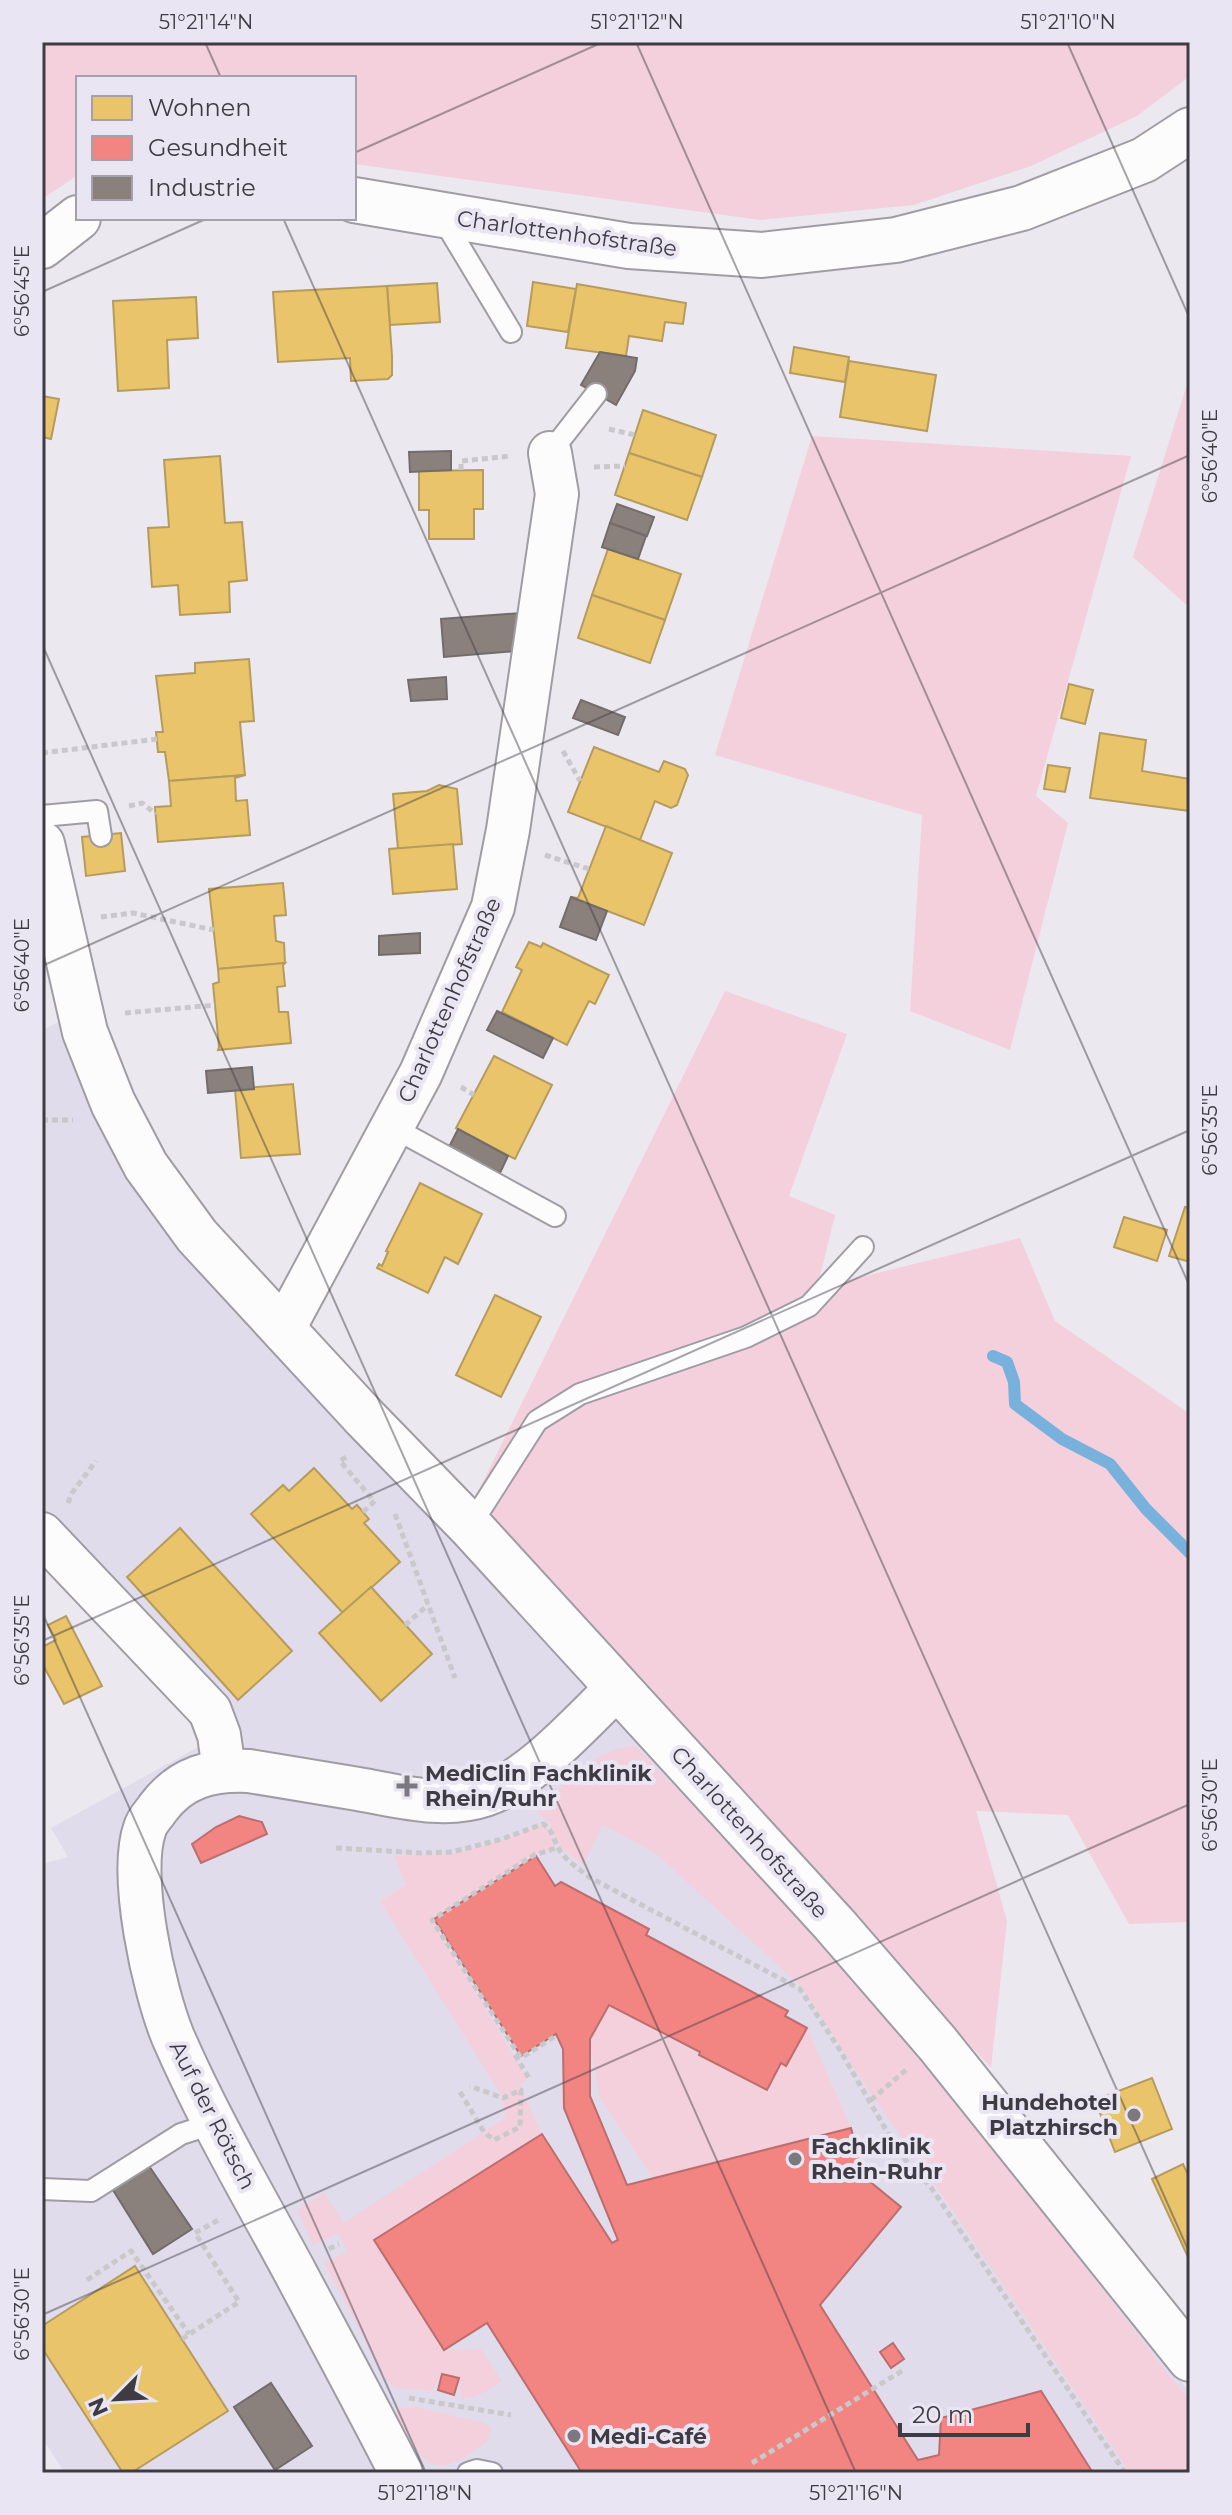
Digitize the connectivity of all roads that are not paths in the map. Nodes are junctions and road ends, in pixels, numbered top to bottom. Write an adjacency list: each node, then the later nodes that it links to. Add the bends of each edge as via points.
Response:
1 (1190, 130): 3 (main road, Charlottenhofstraße, via 1144,160 1022,208 881,241 762,255 629,246)
2 (356, 200): 3 (main road, Charlottenhofstraße)
3 (441, 215): 6 (lane)
4 (76, 220): 5 (main road)
5 (42, 246)
6 (511, 332)
7 (596, 394): 8 (lane)
8 (550, 453): 12 (street, Charlottenhofstraße, via 557,494 497,891 470,963)
9 (42, 816): 10 (lane, via 97,811)
10 (101, 836)
11 (42, 844): 15 (main road, Charlottenhofstraße, via 82,1017 113,1103 146,1166 197,1236)
12 (392, 1127): 13 (lane); 15 (street, Charlottenhofstraße)
13 (555, 1216)
14 (863, 1247): 16 (lane, via 809,1306 746,1337 580,1394 555,1408 537,1421)
15 (283, 1330): 16 (main road, Charlottenhofstraße)
16 (470, 1526): 18 (main road, Charlottenhofstraße)
17 (42, 1534): 19 (street, via 210,1711)
18 (618, 1687): 19 (street, Auf der Rötsch, via 515,1779 469,1799 413,1798); 22 (main road, Charlottenhofstraße, via 937,2043)
19 (224, 1770): 20 (street, Auf der Rötsch, via 186,1782 165,1798 145,1826 141,1864 142,1912 169,2027)
20 (215, 2123): 21 (lane, via 181,2134 91,2191); 23 (street, Auf der Rötsch)
21 (42, 2189)
22 (1190, 2359)
23 (401, 2473)
24 (468, 2473): 25 (lane)
25 (492, 2473)

